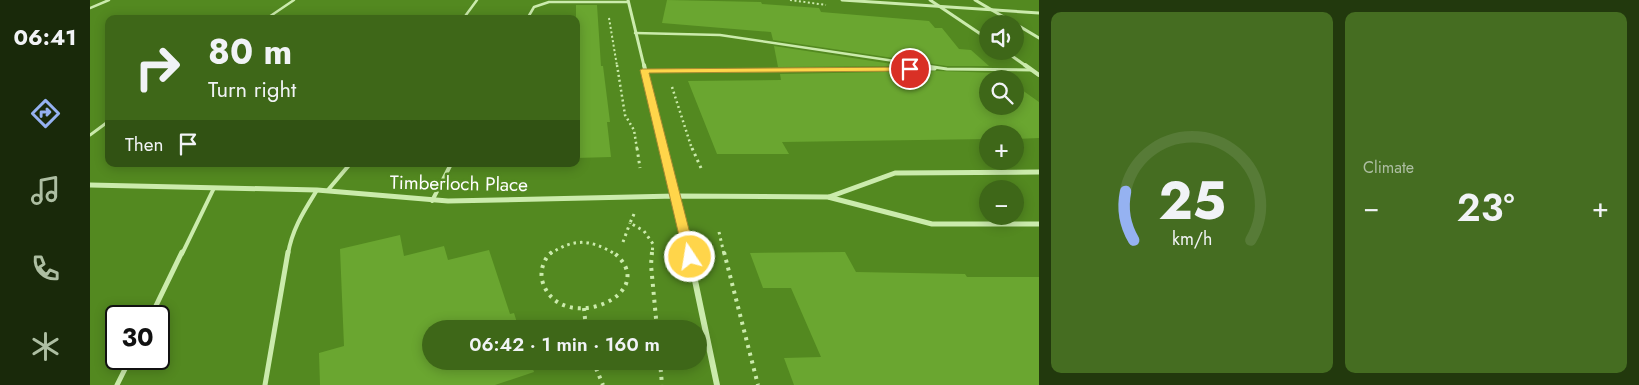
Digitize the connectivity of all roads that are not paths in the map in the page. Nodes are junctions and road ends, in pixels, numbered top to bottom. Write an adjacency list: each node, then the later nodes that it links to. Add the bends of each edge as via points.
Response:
1 (109, 0): 8 (lane)
2 (294, 0): 12 (lane)
3 (477, 0): 13 (lane)
4 (842, 0): 9 (street)
5 (930, 0): 9 (street)
6 (975, 0): 10 (street)
7 (628, 1): 14 (lane, via 549,2 536,5); 15 (street)
8 (90, 8)
9 (942, 8): 10 (street); 16 (street)
10 (994, 11): 11 (street); 17 (street)
11 (1039, 13)
12 (272, 15)
13 (466, 15)
14 (530, 15)
15 (635, 33): 19 (lane, via 720,34); 20 (street)
16 (979, 33)
17 (1039, 38)
18 (1018, 60): 21 (street)
19 (947, 69): 20 (lane); 21 (lane)
20 (644, 70): 32 (street)
21 (1032, 70): 22 (street)
22 (1039, 74)
23 (105, 124): 24 (lane)
24 (90, 135)
25 (347, 167): 31 (lane)
26 (450, 167): 34 (lane)
27 (1039, 172): 33 (street, Timberloch Place, via 895,173)
28 (90, 185): 29 (street, Timberloch Place)
29 (214, 188): 30 (street, Timberloch Place); 36 (lane)
30 (317, 190): 31 (street, Timberloch Place); 39 (lane, via 290,239)
31 (328, 190): 34 (street, Timberloch Place)
32 (676, 196): 33 (street, Timberloch Place); 34 (street, Timberloch Place); 40 (street)
33 (828, 198): 35 (street, Timberloch Place, via 932,224)
34 (432, 201)
35 (1039, 224)
36 (156, 305)
37 (124, 370): 38 (lane)
38 (117, 385)
39 (266, 385)
40 (717, 385)

